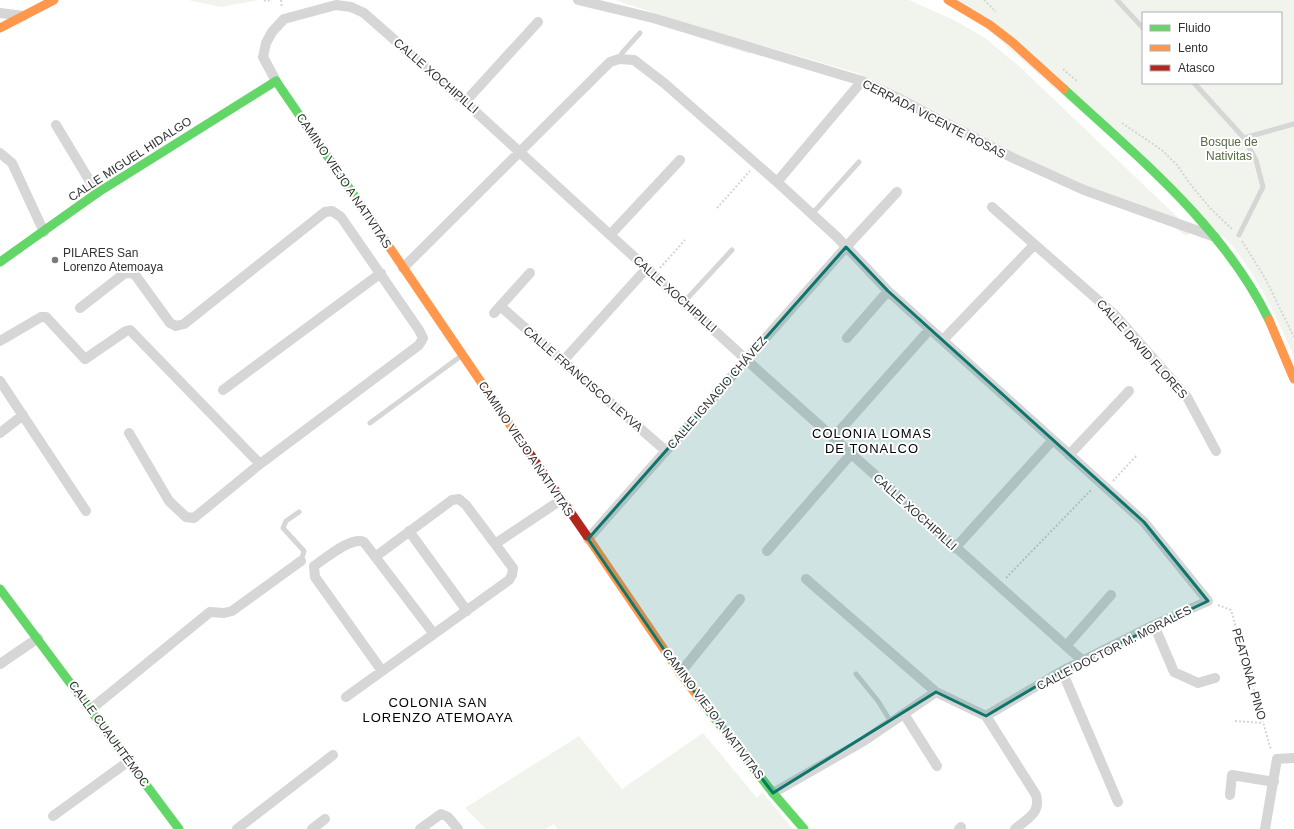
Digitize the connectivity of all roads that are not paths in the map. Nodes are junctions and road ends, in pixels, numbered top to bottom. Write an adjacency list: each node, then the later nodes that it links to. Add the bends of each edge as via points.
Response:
1 (54, 0): 6 (street)
2 (578, 0): 14 (street, CERRADA VICENTE ROSAS, via 653,18)
3 (948, 0): 32 (street, via 990,25 1012,42 1166,184)
4 (1117, 0): 8 (lane)
5 (0, 14): 6 (street)
6 (23, 16): 9 (street)
7 (538, 22): 16 (street)
8 (1142, 27)
9 (0, 28)
10 (640, 33): 12 (lane)
11 (263, 58): 13 (street, CAMINO VIEJO A NATIVITAS); 16 (street, CALLE XOCHIPILLI, via 266,43 284,19 336,5 351,7 364,13)
12 (619, 60): 20 (street, via 610,62); 24 (street, via 634,60 664,83)
13 (276, 81): 26 (street, CALLE MIGUEL HIDALGO); 37 (street, CAMINO VIEJO A NATIVITAS)
14 (862, 81): 24 (street); 32 (street, CERRADA VICENTE ROSAS, via 1013,158 1084,190)
15 (1195, 84): 19 (lane)
16 (465, 102): 20 (street, CALLE XOCHIPILLI)
17 (56, 124): 26 (street)
18 (1294, 124): 19 (lane)
19 (1244, 138): 31 (lane, via 1256,160 1263,187)
20 (520, 153): 30 (street, CALLE XOCHIPILLI); 37 (street)
21 (0, 154): 29 (street, via 12,163)
22 (680, 160): 30 (street)
23 (859, 162): 28 (lane)
24 (777, 182): 28 (street)
25 (898, 192): 34 (street, CALLE IGNACIO CHÁVEZ)
26 (97, 193): 29 (street, CALLE MIGUEL HIDALGO)
27 (992, 207): 33 (street, CALLE DAVID FLORES)
28 (812, 214): 34 (street)
29 (44, 232): 36 (street, CALLE MIGUEL HIDALGO)
30 (610, 235): 38 (street, CALLE XOCHIPILLI)
31 (1239, 235)
32 (1215, 237): 51 (street, via 1235,263 1264,310)
33 (1034, 245): 46 (street); 62 (street, CALLE DAVID FLORES, via 1115,315 1149,352 1187,397)
34 (846, 247): 41 (street); 49 (street, CALLE IGNACIO CHÁVEZ)
35 (732, 250): 42 (lane)
36 (0, 262)
37 (403, 268): 48 (street, CAMINO VIEJO A NATIVITAS)
38 (651, 272): 42 (street, CALLE XOCHIPILLI); 50 (street)
39 (381, 273): 43 (street, via 341,217 332,211 325,212 184,324 176,326 170,323 136,276 131,273 126,273); 53 (street); 65 (street, via 419,330 422,338 419,345)
40 (530, 273): 50 (street, CALLE FRANCISCO LEYVA, via 497,309)
41 (888, 291): 44 (street); 45 (street)
42 (684, 302): 49 (street, CALLE XOCHIPILLI)
43 (80, 308)
44 (930, 329): 46 (street); 59 (street)
45 (847, 338)
46 (943, 340): 60 (street)
47 (0, 341): 65 (street, via 46,316 85,359 126,330 130,330)
48 (462, 355): 56 (lane); 66 (street, CAMINO VIEJO A NATIVITAS)
49 (747, 360): 59 (street, CALLE XOCHIPILLI); 61 (street, CALLE IGNACIO CHÁVEZ)
50 (563, 361): 61 (street, CALLE FRANCISCO LEYVA)
51 (1294, 379)
52 (0, 381): 55 (street)
53 (223, 390)
54 (1129, 391): 64 (street)
55 (23, 415): 57 (street); 67 (street)
56 (370, 423)
57 (0, 433)
58 (129, 433): 65 (street, via 169,501 186,517 194,518)
59 (833, 438): 63 (street, CALLE XOCHIPILLI)
60 (1052, 441): 64 (street); 72 (street)
61 (666, 451): 70 (street, CALLE IGNACIO CHÁVEZ)
62 (1216, 451)
63 (851, 454): 72 (street, CALLE XOCHIPILLI); 73 (street)
64 (1069, 455): 81 (street, CALLE DOCTOR M. MORALES, via 1144,522 1208,601)
65 (260, 464)
66 (561, 500): 70 (street, CAMINO VIEJO A NATIVITAS); 71 (street)
67 (86, 511)
68 (299, 512): 75 (lane, via 286,521 283,528 304,552)
69 (410, 531): 71 (street, via 452,500 459,499); 74 (street); 80 (street)
70 (588, 539): 89 (street, CAMINO VIEJO A NATIVITAS)
71 (495, 544): 80 (street, via 513,568 512,575 509,580)
72 (955, 548): 84 (street, CALLE XOCHIPILLI)
73 (767, 551)
74 (375, 556): 82 (street); 87 (street, via 359,539 350,542 314,566 315,576)
75 (301, 561): 94 (street, via 232,611 224,614 210,612)
76 (806, 579): 92 (street)
77 (0, 589): 83 (street, CALLE CUAUHTÉMOC)
78 (1111, 595): 84 (street)
79 (740, 599): 89 (street)
80 (467, 611): 82 (street)
81 (1154, 625): 85 (street, CALLE DOCTOR M. MORALES); 91 (street, via 1174,672 1198,683)
82 (434, 634): 87 (street)
83 (38, 638): 86 (street); 94 (street, CALLE CUAUHTÉMOC)
84 (1066, 646): 85 (street, CALLE XOCHIPILLI)
85 (1082, 661): 88 (street, CALLE DOCTOR M. MORALES)
86 (0, 664)
87 (382, 671): 93 (street)
88 (1062, 671): 96 (street, CALLE DOCTOR M. MORALES); 105 (street)
89 (680, 673): 103 (street, CAMINO VIEJO A NATIVITAS)
90 (856, 674): 97 (lane)
91 (1215, 678)
92 (936, 692): 95 (street); 96 (street)
93 (346, 697)
94 (91, 709): 100 (street, CALLE CUAUHTÉMOC)
95 (904, 714): 97 (street); 101 (street)
96 (986, 716): 114 (street, via 1036,795 1038,804 1034,813)
97 (891, 722): 103 (street, via 862,742)
98 (333, 755): 109 (street)
99 (1294, 758): 102 (street, via 1278,759)
100 (129, 761): 106 (street); 108 (street, CALLE CUAUHTÉMOC)
101 (937, 766)
102 (1274, 782): 104 (street, via 1232,775); 115 (street)
103 (773, 793): 113 (street, CAMINO VIEJO A NATIVITAS)
104 (1230, 795)
105 (1118, 802)
106 (53, 816)
107 (325, 820): 110 (street)
108 (179, 829)
109 (237, 829)
110 (312, 829)
111 (420, 829): 112 (street, via 442,814)
112 (458, 829)
113 (804, 829)
114 (1015, 829)
115 (1265, 829)

